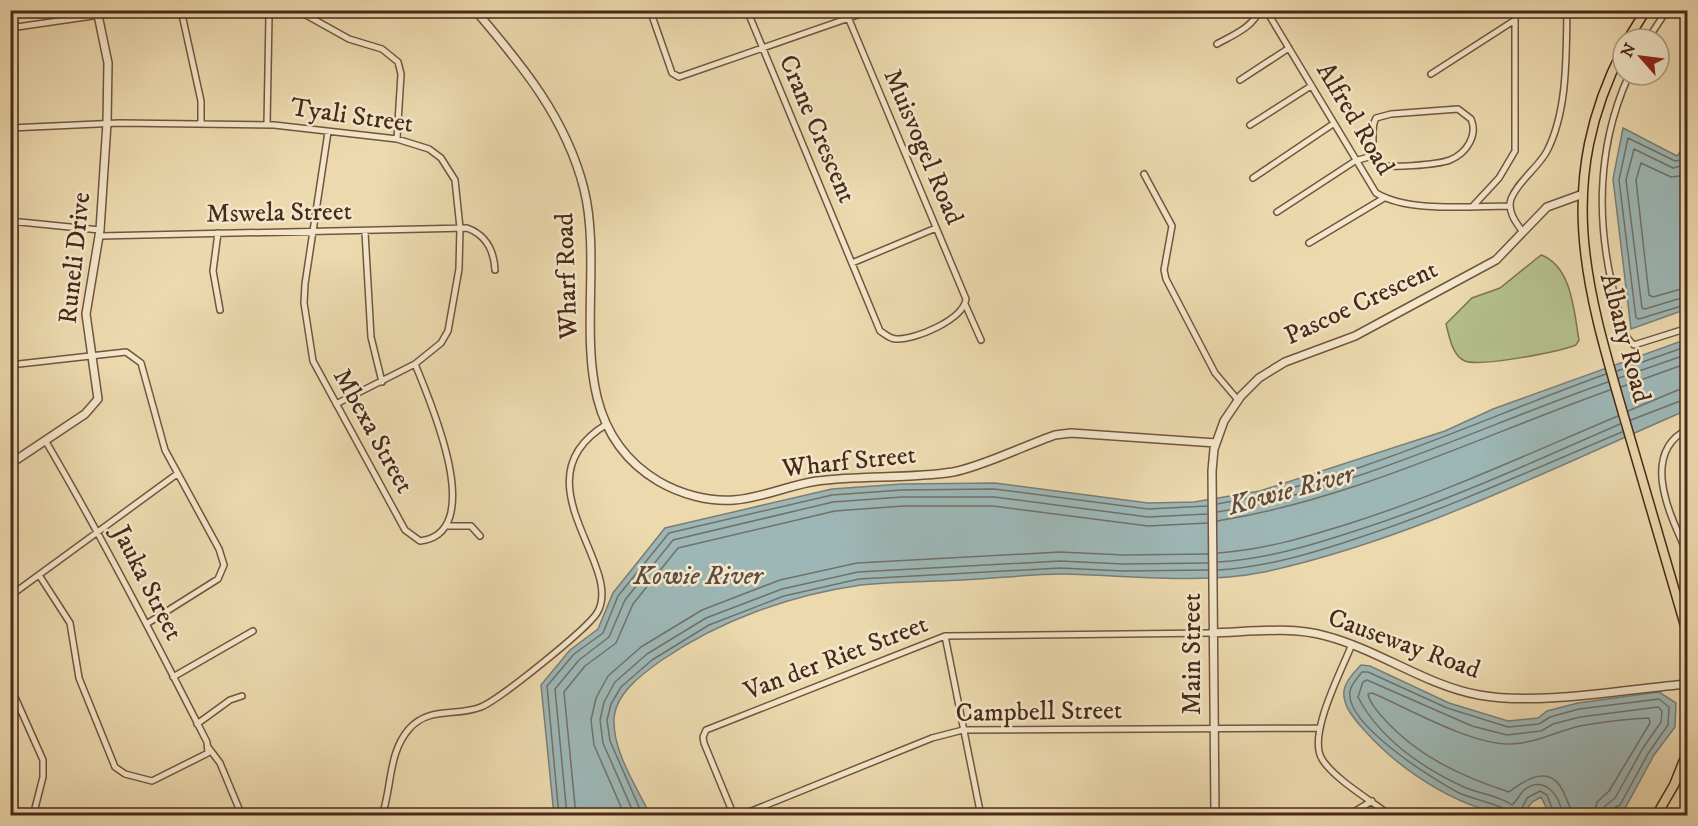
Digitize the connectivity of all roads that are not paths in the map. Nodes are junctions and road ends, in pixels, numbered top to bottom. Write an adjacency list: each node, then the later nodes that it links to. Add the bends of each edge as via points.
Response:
1 (134, 10): 19 (street)
2 (180, 10): 34 (street, via 201,101)
3 (252, 10): 18 (street)
4 (297, 10): 40 (street, via 349,39 382,49 398,62 401,74)
5 (475, 10): 71 (street, Wharf Road, via 549,104 583,188 591,238 591,377)
6 (650, 10): 27 (street, via 676,77)
7 (747, 10): 27 (street, Crane Crescent)
8 (845, 10): 20 (street, Muisvogel Road)
9 (872, 10): 20 (street)
10 (1259, 10): 25 (street, via 1248,26)
11 (1266, 10): 26 (street, Alfred Road)
12 (1329, 10): 17 (street, via 1395,14)
13 (1515, 10): 21 (street)
14 (1567, 10): 48 (street, via 1558,117 1547,150 1513,196)
15 (1646, 10): 22 (main road)
16 (1666, 10): 23 (street)
17 (1468, 12)
18 (271, 13): 35 (street)
19 (98, 14): 24 (street); 33 (street, Runeli Drive, via 108,63)
20 (848, 17): 27 (street); 52 (street, Muisvogel Road)
21 (1515, 20): 28 (street); 47 (street, via 1515,151 1499,178)
22 (1635, 27)
23 (1655, 27)
24 (10, 28)
25 (1217, 44)
26 (1289, 48): 30 (street); 31 (street, Alfred Road)
27 (763, 50): 59 (street, Crane Crescent)
28 (1431, 74)
29 (1611, 77): 45 (main road, Albany Road, via 1593,131)
30 (1240, 80)
31 (1311, 86): 36 (street, Alfred Road); 37 (street)
32 (1625, 87): 63 (street, via 1611,129 1602,194 1603,239 1613,292 1627,338 1634,345)
33 (107, 123): 34 (street, Tyali Street); 38 (street, Tyali Street); 56 (street, Runeli Drive)
34 (201, 124): 35 (street, Tyali Street)
35 (267, 124): 39 (street, Tyali Street)
36 (1334, 124): 42 (street, Alfred Road); 44 (street)
37 (1250, 125)
38 (10, 128)
39 (328, 132): 40 (street, Tyali Street); 53 (street, Mbexa Street)
40 (397, 139): 51 (street, Tyali Street, via 429,149 450,168)
41 (1372, 156): 41 (street, via 1384,167 1449,161 1470,143 1474,124 1458,109 1379,116 1373,123); 42 (street)
42 (1355, 161): 46 (street, Alfred Road, via 1373,190); 49 (street)
43 (1144, 174): 69 (street, via 1172,226 1166,279 1215,373)
44 (1253, 178)
45 (1583, 194): 55 (street, Pascoe Crescent, via 1547,207); 86 (main road, Albany Road, via 1585,271)
46 (1384, 198): 47 (street, Alfred Road); 58 (street)
47 (1473, 206): 48 (street, Alfred Road)
48 (1510, 206): 55 (street)
49 (1277, 212)
50 (13, 221): 56 (street, Mswela Street); 67 (street)
51 (460, 228): 54 (street, Mswela Street); 60 (street, via 472,230 486,241); 66 (street, Tyali Street, via 459,269 448,331 441,343)
52 (936, 228): 59 (street); 61 (street, Muisvogel Road)
53 (311, 232): 54 (street, Mswela Street); 57 (street, Mswela Street); 70 (street, Mbexa Street, via 304,292 310,347 316,369)
54 (365, 232): 68 (street, via 371,337)
55 (1523, 232): 69 (street, Pascoe Crescent, via 1496,260 1354,336 1274,368)
56 (100, 233): 57 (street, Mswela Street); 65 (street, Runeli Drive, via 86,314)
57 (218, 233): 62 (street, via 213,271)
58 (1309, 243)
59 (852, 263): 61 (street, Crane Crescent, via 879,331 891,338 904,338 945,324 957,317)
60 (495, 270)
61 (965, 301): 64 (street, Muisvogel Road)
62 (220, 310)
63 (1688, 328)
64 (981, 340)
65 (92, 357): 67 (street); 73 (street, Runeli Drive, via 97,402); 76 (street, via 126,352 140,360 159,436)
66 (415, 364): 68 (street, Tyali Street); 79 (street, Mbexa Street, via 440,429 454,493)
67 (11, 365)
68 (382, 382): 70 (street, Tyali Street)
69 (1238, 400): 74 (street, Pascoe Crescent)
70 (336, 404): 79 (street, Mbexa Street, via 405,531 414,539 425,540)
71 (607, 424): 78 (street, Wharf Road, via 621,448 644,472 681,492); 109 (street, via 580,445 570,479 574,515 600,584 602,598 598,611 493,702 470,711 427,716 414,724 396,753)
72 (1688, 429): 82 (street, via 1673,440 1662,459 1661,470 1667,504)
73 (45, 440): 75 (street, Runeli Drive); 80 (street, Jauka Street)
74 (1216, 443): 77 (street, Pascoe Crescent); 78 (street, Wharf Street, via 1064,433 956,471 816,481)
75 (10, 464)
76 (177, 474): 80 (street); 87 (street, via 219,549 223,569 218,579)
77 (1211, 492): 89 (street, Main Street)
78 (723, 500)
79 (446, 526): 81 (street, via 471,526)
80 (98, 530): 83 (street); 87 (street, Jauka Street)
81 (480, 536)
82 (1688, 555)
83 (39, 575): 84 (street); 102 (street, via 70,623 78,678 115,767 153,781 206,754)
84 (10, 596)
85 (1688, 600): 86 (street)
86 (1678, 604): 91 (main road, Albany Road)
87 (148, 623): 93 (street, Jauka Street)
88 (253, 631): 93 (street)
89 (1212, 633): 90 (street, Van der Riet Street); 92 (street, Causeway Road, via 1302,631); 100 (street, Main Street)
90 (945, 636): 101 (street); 110 (street, Van der Riet Street, via 704,733 704,743)
91 (1688, 636)
92 (1352, 644): 94 (street, Causeway Road, via 1450,687 1502,698); 99 (street)
93 (173, 677): 98 (street, Jauka Street)
94 (1688, 684)
95 (10, 686): 96 (street)
96 (12, 695): 107 (street, via 43,760)
97 (242, 696): 98 (street)
98 (197, 723): 102 (street, Jauka Street)
99 (1320, 728): 100 (street, Campbell Street); 104 (street, via 1317,744 1321,758)
100 (1212, 729): 101 (street, Campbell Street); 113 (street, Main Street)
101 (963, 730): 111 (street, Campbell Street, via 932,738); 112 (street)
102 (208, 747): 108 (street, Jauka Street, via 220,763)
103 (1688, 750): 116 (main road)
104 (1360, 792): 105 (street); 106 (street)
105 (1372, 801): 106 (street); 115 (street)
106 (1361, 808): 114 (street)
107 (33, 816)
108 (242, 816)
109 (382, 816)
110 (734, 816)
111 (740, 816)
112 (981, 816)
113 (1215, 816)
114 (1347, 816)
115 (1391, 816)
116 (1656, 816)

